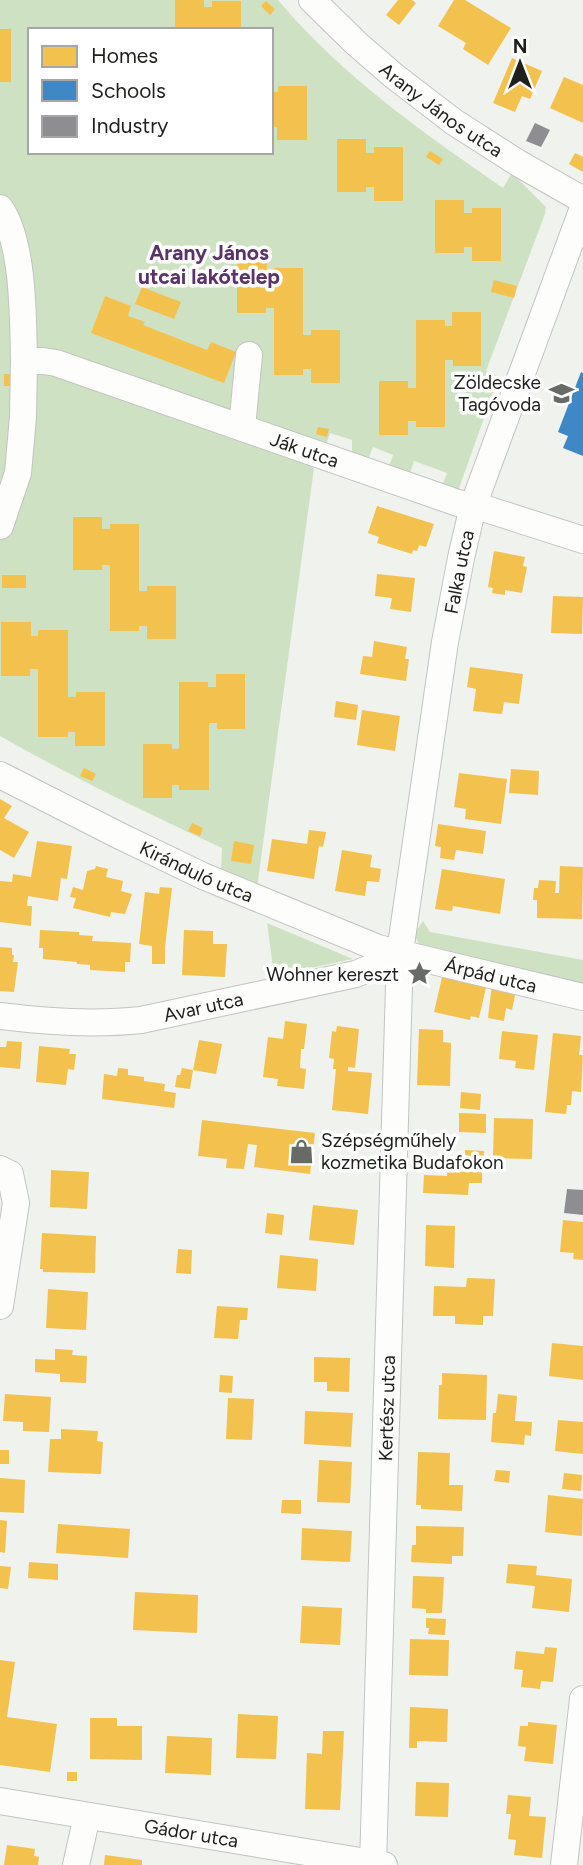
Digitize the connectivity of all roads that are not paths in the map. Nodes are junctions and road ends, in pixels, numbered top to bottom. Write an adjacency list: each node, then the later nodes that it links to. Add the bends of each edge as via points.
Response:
1 (312, 0): 2 (street, Arany János utca, via 366,52 454,122)
2 (583, 200)
3 (0, 208): 6 (street, via 15,240)
4 (583, 208): 8 (street, Falka utca)
5 (249, 355): 7 (street)
6 (24, 361): 7 (street, Ják utca, via 56,363); 9 (street, via 18,473)
7 (242, 427): 8 (street, Ják utca)
8 (472, 506): 10 (street, Ják utca); 12 (street, Falka utca, via 445,642)
9 (0, 526)
10 (583, 540)
11 (0, 775): 12 (street, Kiránduló utca, via 203,876 378,948)
12 (400, 952): 13 (street, Árpád utca); 14 (street, Avar utca, via 356,974 141,1020 37,1021); 20 (street, Kertész utca)
13 (583, 996)
14 (0, 1016)
15 (0, 1169): 16 (street, via 10,1174 16,1203)
16 (0, 1306)
17 (583, 1699): 22 (street)
18 (0, 1801): 19 (street, Gádor utca)
19 (87, 1816): 20 (street, Gádor utca); 21 (street)
20 (377, 1864)
21 (76, 1865)
22 (564, 1865)

